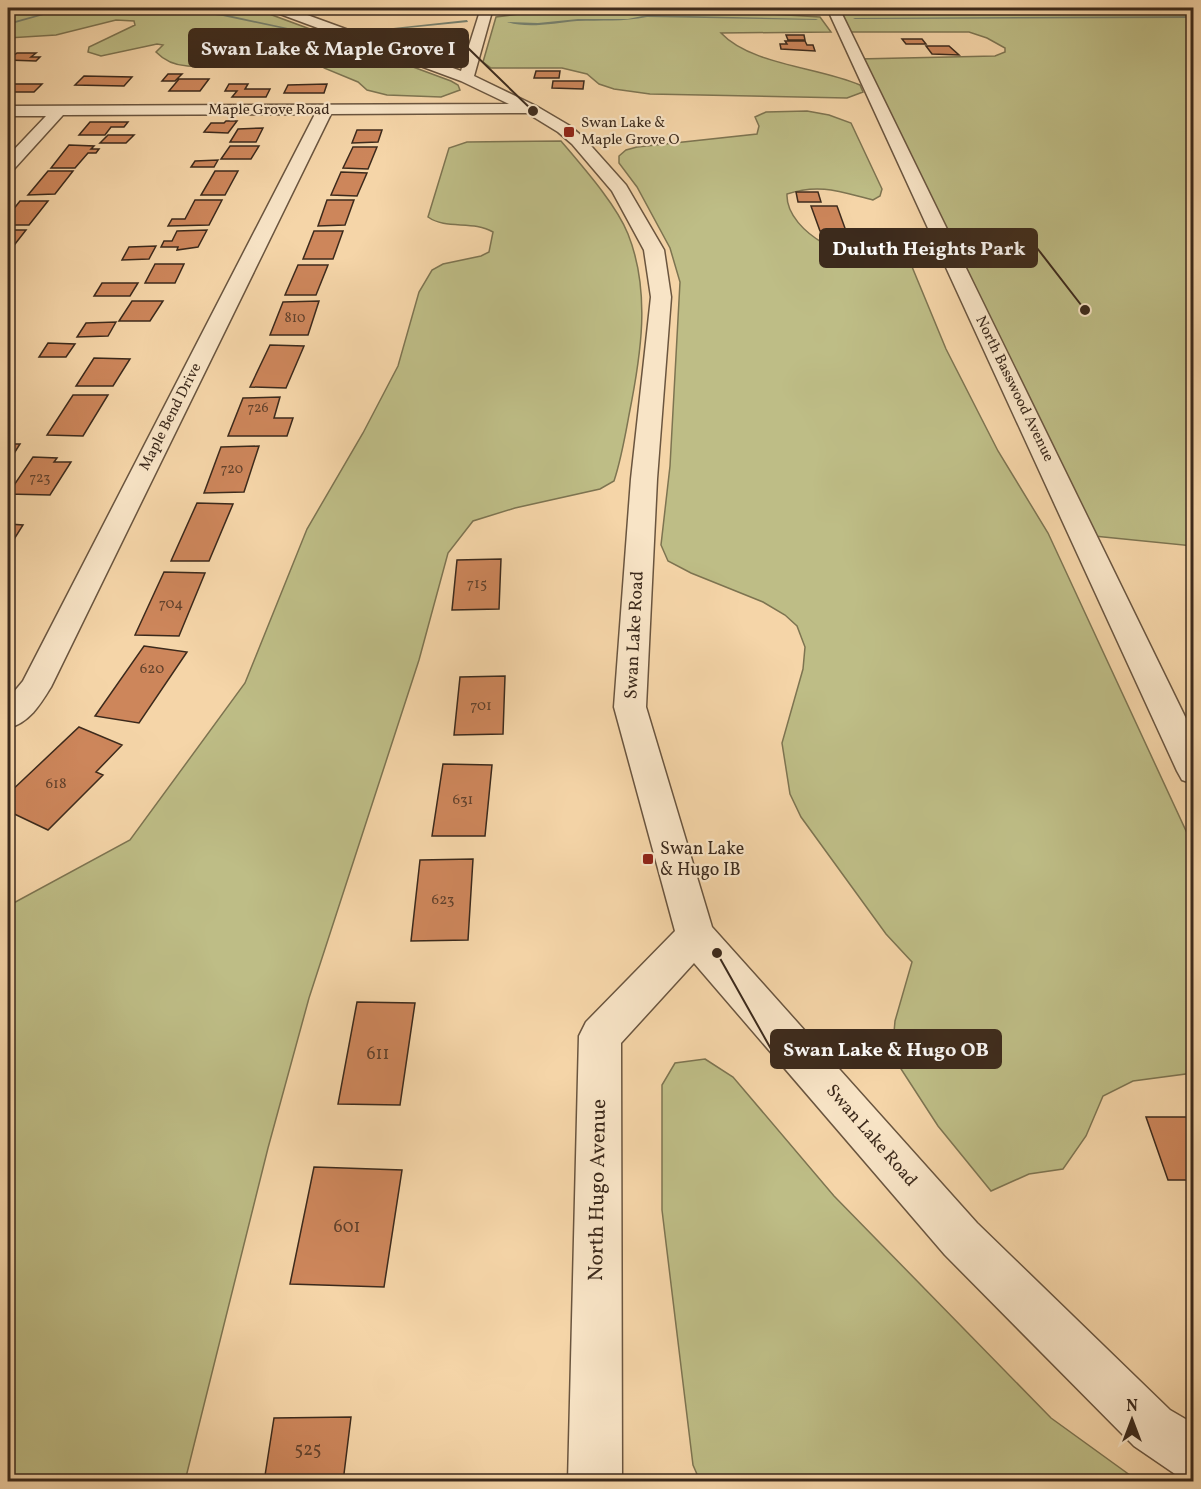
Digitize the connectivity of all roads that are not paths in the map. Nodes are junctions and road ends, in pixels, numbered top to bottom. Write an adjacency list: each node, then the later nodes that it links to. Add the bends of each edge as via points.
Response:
1 (277, 8): 4 (street, Swan Lake Road)
2 (487, 8): 4 (street)
3 (832, 8): 11 (street, North Basswood Avenue)
4 (466, 78): 5 (street, Swan Lake Road)
5 (531, 109): 6 (street, Maple Grove Road); 12 (street, Swan Lake Road, via 578,141 620,189 654,250 661,297 644,479 630,707)
6 (325, 110): 8 (street, Maple Grove Road); 10 (street, Maple Bend Drive, via 35,687)
7 (8, 111): 8 (street, Maple Grove Road)
8 (59, 111): 9 (street)
9 (8, 165)
10 (8, 716)
11 (1194, 771)
12 (695, 936): 13 (street, Swan Lake Road, via 961,1239 1152,1428); 14 (street, North Hugo Avenue, via 600,1036)
13 (1194, 1455)
14 (595, 1482)

